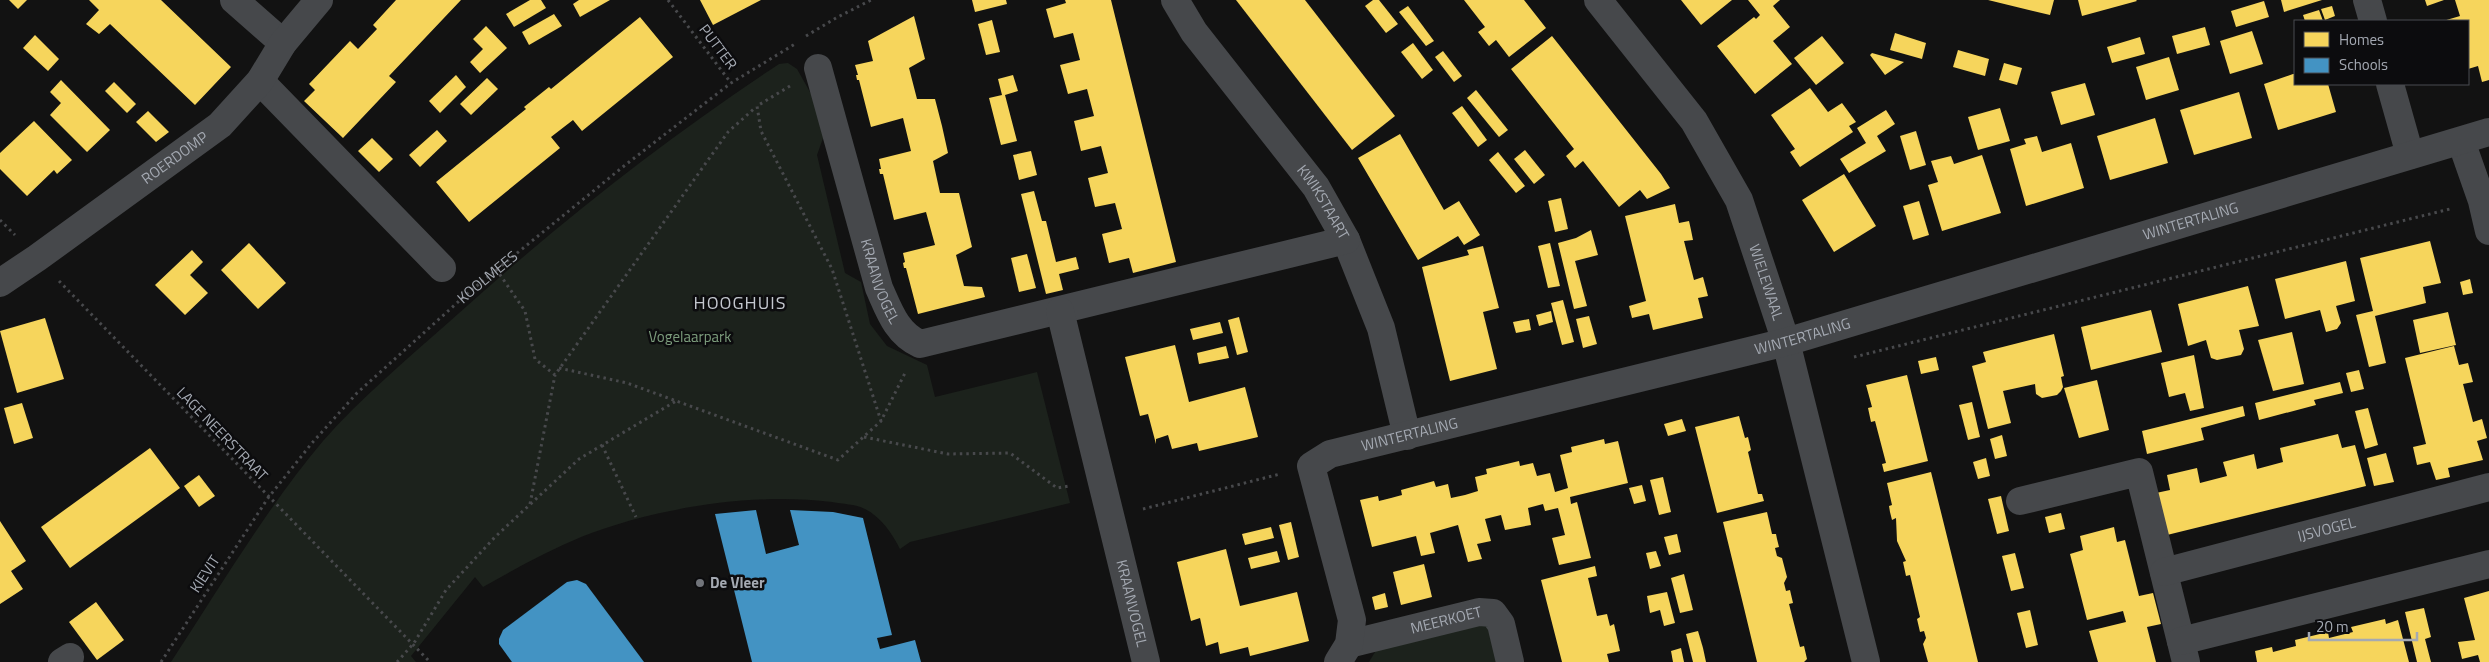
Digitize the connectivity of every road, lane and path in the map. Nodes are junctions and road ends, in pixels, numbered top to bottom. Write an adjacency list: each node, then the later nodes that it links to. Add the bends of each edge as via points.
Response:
1 (234, 0): 8 (street)
2 (319, 0): 8 (street, ROERDOMP)
3 (668, 0): 11 (path, PUTTER)
4 (1175, 0): 20 (street, KWIKSTAART, via 1194,32 1316,187)
5 (1598, 0): 26 (street, WIELEWAAL, via 1694,121 1739,200)
6 (2367, 0): 7 (street)
7 (2373, 20)
8 (284, 43): 10 (street, ROERDOMP)
9 (818, 68): 13 (path); 27 (street, KRAANVOGEL, via 879,288 892,319 908,338)
10 (260, 81): 21 (street, ROERDOMP, via 220,125); 22 (street)
11 (731, 83): 23 (path, KOOLMEES)
12 (2390, 85): 16 (street)
13 (757, 106): 29 (path, via 728,132); 32 (path, via 761,131 832,268)
14 (2489, 132): 15 (street, WINTERTALING)
15 (2461, 141): 16 (street, WINTERTALING); 17 (street)
16 (2410, 155): 26 (street, WINTERTALING)
17 (2482, 201): 19 (street); 28 (path, via 1858,358)
18 (0, 220): 21 (path, LAGE NEERSTRAAT)
19 (2489, 231)
20 (1346, 240): 25 (street); 33 (street, KWIKSTAART, via 1382,328)
21 (38, 258): 24 (street, ROERDOMP); 39 (path, LAGE NEERSTRAAT)
22 (442, 268)
23 (496, 268): 30 (path, via 525,311 536,359); 39 (path, KOOLMEES, via 358,394 312,443)
24 (0, 283)
25 (1060, 311): 27 (street); 37 (street, KRAANVOGEL)
26 (1786, 342): 33 (street, WINTERTALING); 54 (street, WIELEWAAL)
27 (920, 344): 32 (path)
28 (1849, 356)
29 (560, 368): 30 (path); 31 (path, via 627,383)
30 (555, 375): 41 (path)
31 (676, 401): 34 (path, via 838,460); 35 (path)
32 (881, 420): 34 (path)
33 (1407, 436): 36 (street, WINTERTALING, via 1330,454)
34 (863, 437): 37 (path, via 948,454 1010,452 1058,488)
35 (602, 445): 41 (path, via 579,459); 42 (path)
36 (1311, 466): 43 (path); 48 (street, MEERKOET, via 1352,620)
37 (1101, 483): 43 (street, KRAANVOGEL)
38 (2489, 487): 45 (street, IJSVOGEL)
39 (268, 498): 46 (path, LAGE NEERSTRAAT); 49 (path, KIEVIT)
40 (2020, 501): 45 (street, via 2138,472)
41 (530, 504): 46 (path, via 446,590)
42 (636, 517)
43 (1111, 517): 52 (street, KRAANVOGEL, via 1113,560)
44 (2489, 564): 47 (street)
45 (2164, 572): 47 (street)
46 (414, 643): 50 (path); 51 (path, LAGE NEERSTRAAT)
47 (2184, 651)
48 (1344, 653): 53 (street, MEERKOET, via 1479,612 1493,614 1501,624)
49 (161, 662)
50 (396, 662)
51 (430, 662)
52 (1146, 662)
53 (1510, 662)
54 (1866, 662)

